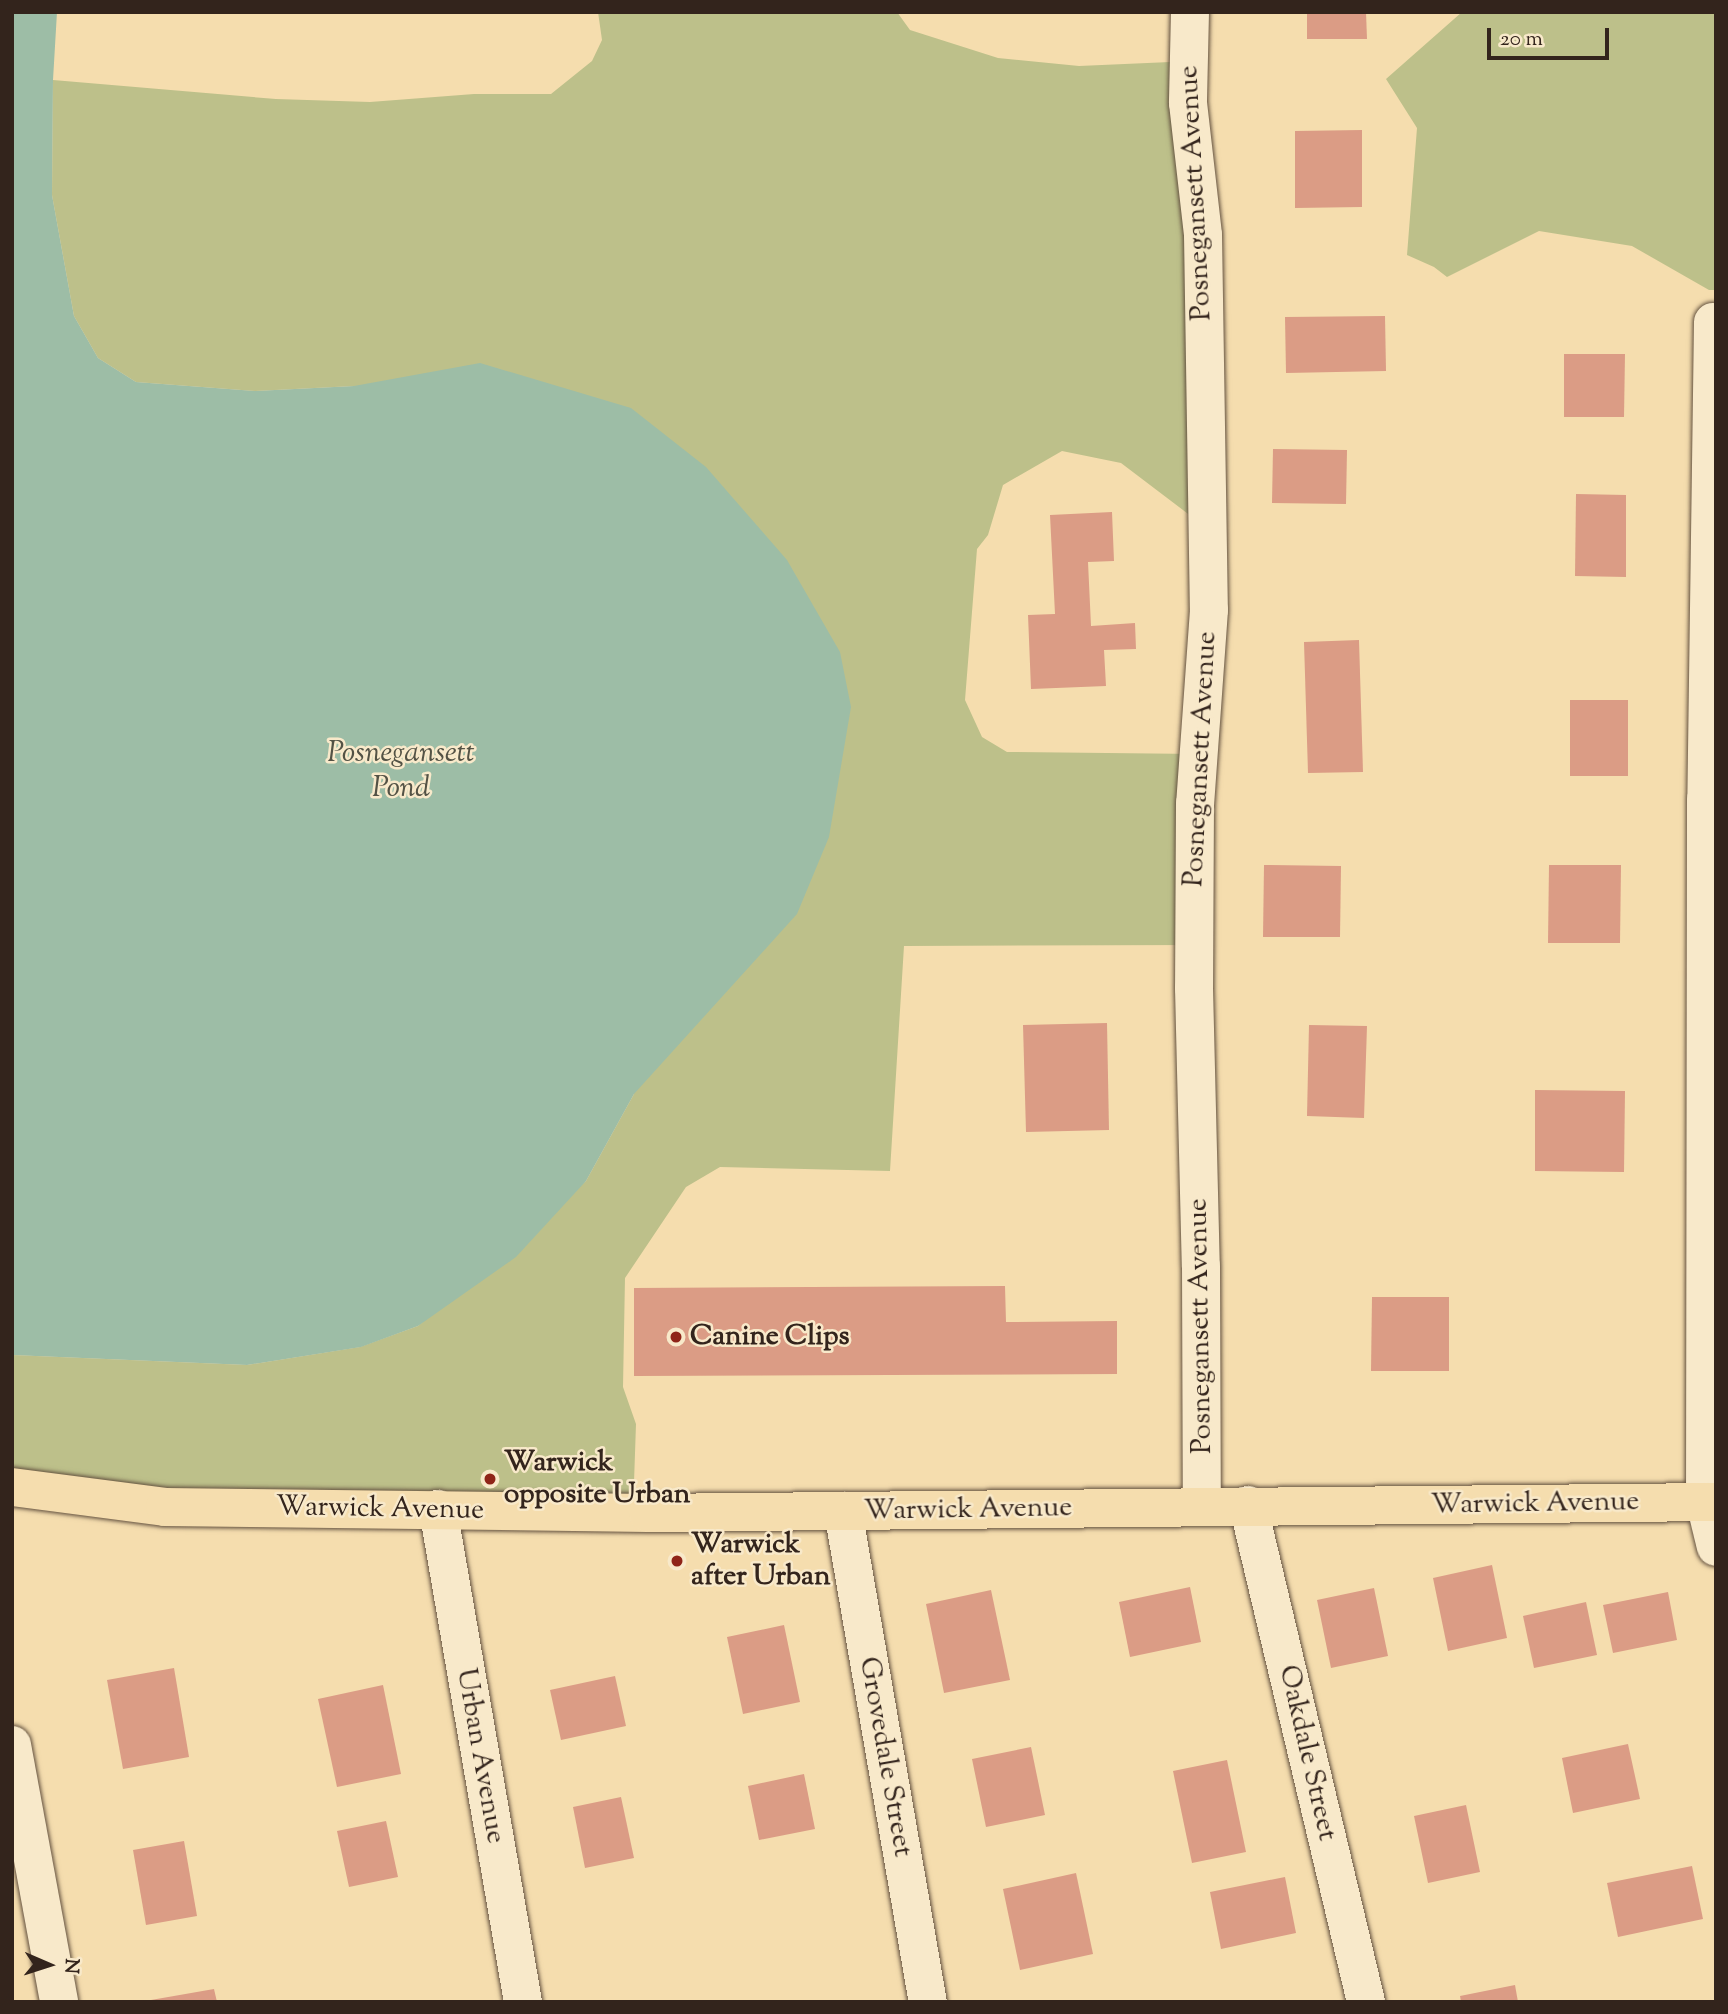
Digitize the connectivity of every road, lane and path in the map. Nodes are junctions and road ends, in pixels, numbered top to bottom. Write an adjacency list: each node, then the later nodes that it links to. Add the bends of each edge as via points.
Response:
1 (1190, 12): 6 (street, Posnegansett Avenue, via 1188,103 1203,235 1209,610 1195,803)
2 (1713, 322): 4 (street, via 1706,799)
3 (12, 1487): 7 (main road, Warwick Avenue, via 165,1507)
4 (1710, 1502): 5 (main road, Warwick Avenue); 9 (street)
5 (1248, 1505): 6 (main road, Warwick Avenue); 14 (street, Oakdale Street)
6 (1202, 1507): 8 (main road, Warwick Avenue)
7 (438, 1509): 8 (main road, Warwick Avenue); 12 (street, Urban Avenue)
8 (843, 1511): 13 (street, Grovedale Street)
9 (1716, 1547)
10 (12, 1745): 11 (street)
11 (59, 2002)
12 (523, 2002)
13 (928, 2002)
14 (1366, 2002)

